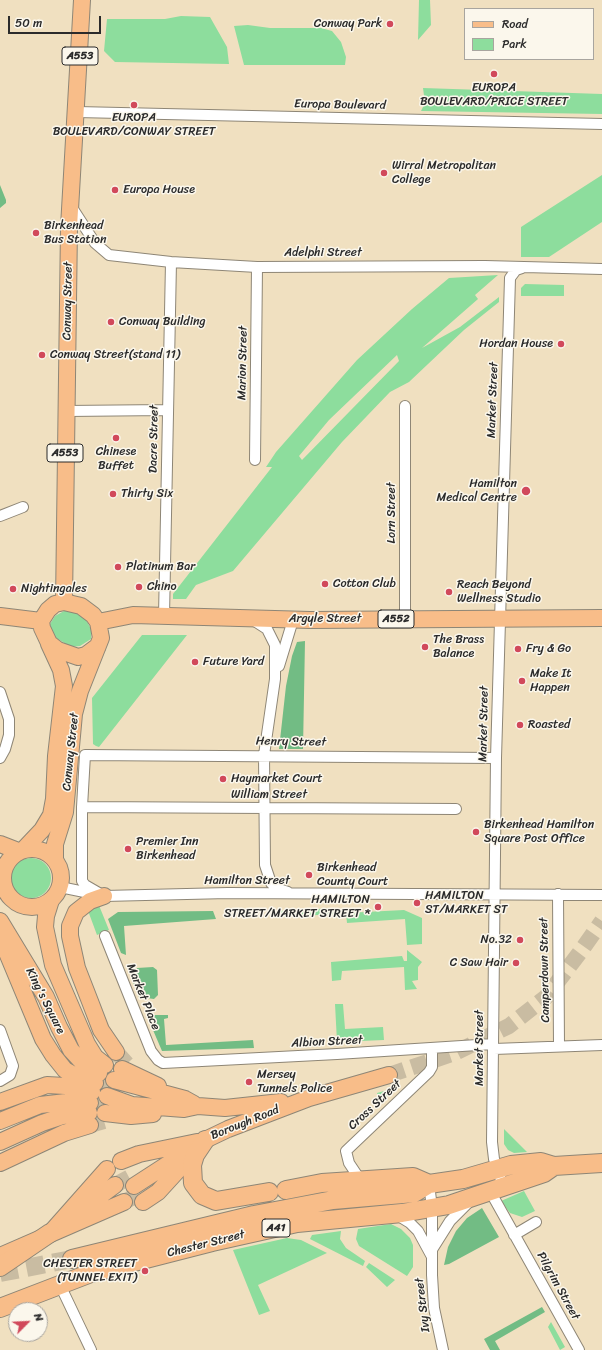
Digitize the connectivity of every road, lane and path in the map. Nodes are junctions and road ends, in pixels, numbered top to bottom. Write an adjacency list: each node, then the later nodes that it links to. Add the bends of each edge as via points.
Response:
1 (82, 0): 2 (main road, Conway Street / A553)
2 (77, 112): 3 (street, Europa Boulevard); 4 (main road, Conway Street / A553)
3 (602, 124)
4 (70, 205): 5 (street, Adelphi Street, via 95,243 109,255); 11 (main road, Conway Street / A553)
5 (171, 262): 6 (street, Adelphi Street); 10 (street, Dacre Street)
6 (257, 266): 7 (street, Adelphi Street); 12 (street, Marion Street)
7 (522, 268): 8 (street, Adelphi Street); 22 (street, Market Street, via 512,274 509,289)
8 (602, 269)
9 (405, 406): 21 (street, Lorn Street)
10 (167, 410): 11 (street); 18 (street, Dacre Street)
11 (66, 411): 15 (main road, Conway Street / A553)
12 (255, 460)
13 (23, 507): 14 (street)
14 (0, 516)
15 (64, 602): 17 (main road, via 54,604); 24 (main road, via 81,606)
16 (0, 616): 17 (main road)
17 (45, 616): 25 (main road, via 44,635)
18 (169, 617): 19 (main road, Argyle Street / A552); 24 (main road, Argyle Street / A552, via 133,615)
19 (250, 618): 23 (main road, Argyle Street / A552); 27 (street, via 267,629 273,639 276,655)
20 (602, 618): 22 (main road, Argyle Street / A552)
21 (405, 619): 22 (main road, Argyle Street / A552); 23 (main road, Argyle Street / A552)
22 (499, 619): 32 (street, Market Street)
23 (293, 620): 27 (street)
24 (98, 622): 26 (main road, via 101,638)
25 (49, 643): 26 (main road, via 58,650 78,657 86,655); 37 (main road, Conway Street, via 61,670 64,686 54,799 50,815 42,830)
26 (98, 646): 38 (main road, Conway Street, via 74,714 65,812 55,844)
27 (275, 679): 30 (street)
28 (0, 692): 31 (street, via 9,720 9,735)
29 (85, 755): 30 (street, Henry Street); 33 (street, Conway Street)
30 (264, 755): 32 (street, Henry Street); 34 (street)
31 (0, 758)
32 (496, 758): 40 (street, Market Street)
33 (82, 806): 34 (street, William Street); 44 (street, Conway Street, via 82,881)
34 (264, 808): 35 (street, William Street); 41 (street, via 268,876 276,888)
35 (456, 809)
36 (0, 844): 37 (main road)
37 (21, 850): 38 (main road, via 40,849); 39 (main road, via 12,856 4,867 2,884 11,899 28,907 37,907)
38 (55, 860): 39 (main road, via 60,869)
39 (56, 893): 44 (street, Hamilton Street); 56 (main road, via 46,916 46,939 53,965 68,1000 97,1046)
40 (494, 893): 41 (street, Hamilton Street); 42 (street, Hamilton Street); 51 (street, Market Street)
41 (291, 894): 44 (street, Hamilton Street)
42 (558, 894): 43 (street, Hamilton Street); 50 (street, Camperdown Street)
43 (602, 895)
44 (104, 896): 56 (main road, via 90,901 76,912 70,926 70,936 77,968 101,1030)
45 (0, 920): 56 (main road, King's Square, via 46,997 71,1050)
46 (0, 936): 56 (main road, via 43,1039 53,1055 65,1070)
47 (105, 936): 53 (street, Market Place, via 152,1051)
48 (0, 1030): 55 (street, via 12,1060 12,1072)
49 (602, 1045): 50 (street, Albion Street)
50 (559, 1046): 51 (street, Albion Street)
51 (493, 1047): 52 (street, Albion Street); 67 (street, Market Street, via 492,1146)
52 (432, 1048): 53 (street, Albion Street); 68 (street, Cross Street, via 432,1067 429,1072 346,1151 348,1163)
53 (163, 1063)
54 (389, 1075): 57 (main road)
55 (0, 1081)
56 (105, 1088): 58 (main road, King's Square, via 47,1085); 59 (main road, via 134,1096); 59 (main road, King's Square, via 139,1083); 60 (main road, King's Square); 60 (main road); 61 (main road, via 66,1102 40,1105); 63 (main road, via 63,1116); 64 (main road, via 64,1133)
57 (308, 1098): 59 (main road, King's Square, via 225,1108); 62 (main road, Borough Road)
58 (0, 1102)
59 (189, 1105): 60 (main road, King's Square)
60 (131, 1110)
61 (0, 1120)
62 (205, 1140): 62 (main road, Borough Road, via 132,1182 158,1192); 68 (highway, via 192,1165 193,1183 202,1195 216,1201 322,1183)
63 (0, 1142)
64 (0, 1163)
65 (602, 1163): 66 (highway, Chester Street / A41)
66 (554, 1166): 67 (highway, Chester Street / A41, via 541,1162); 70 (highway, Chester Street / A41, via 544,1172)
67 (497, 1169): 69 (highway, Chester Street / A41, via 462,1179); 70 (street, Market Street)
68 (363, 1179): 69 (highway, via 413,1177)
69 (428, 1184): 71 (street, Ivy Street); 79 (highway, Chester Street / A41, via 414,1192 333,1200 254,1215)
70 (491, 1190): 71 (highway, Chester Street / A41, via 454,1204); 73 (street, Market Street); 77 (street, Ivy Street, via 455,1214 439,1237)
71 (432, 1208): 72 (highway, Chester Street / A41); 77 (street, Ivy Street)
72 (393, 1214): 77 (street, Ivy Street, via 414,1227); 81 (highway, Chester Street / A41, via 297,1223 92,1273)
73 (503, 1218): 76 (street, Pilgrim Street)
74 (536, 1222): 76 (street)
75 (50, 1233): 75 (main road, via 118,1190); 78 (main road); 80 (highway)
76 (514, 1235): 85 (street, Pilgrim Street)
77 (432, 1254): 84 (street, Ivy Street, via 434,1308)
78 (0, 1256)
79 (72, 1260)
80 (0, 1267)
81 (60, 1285): 82 (highway, Chester Street / A41); 83 (street)
82 (0, 1308)
83 (91, 1350)
84 (443, 1350)
85 (579, 1350)

